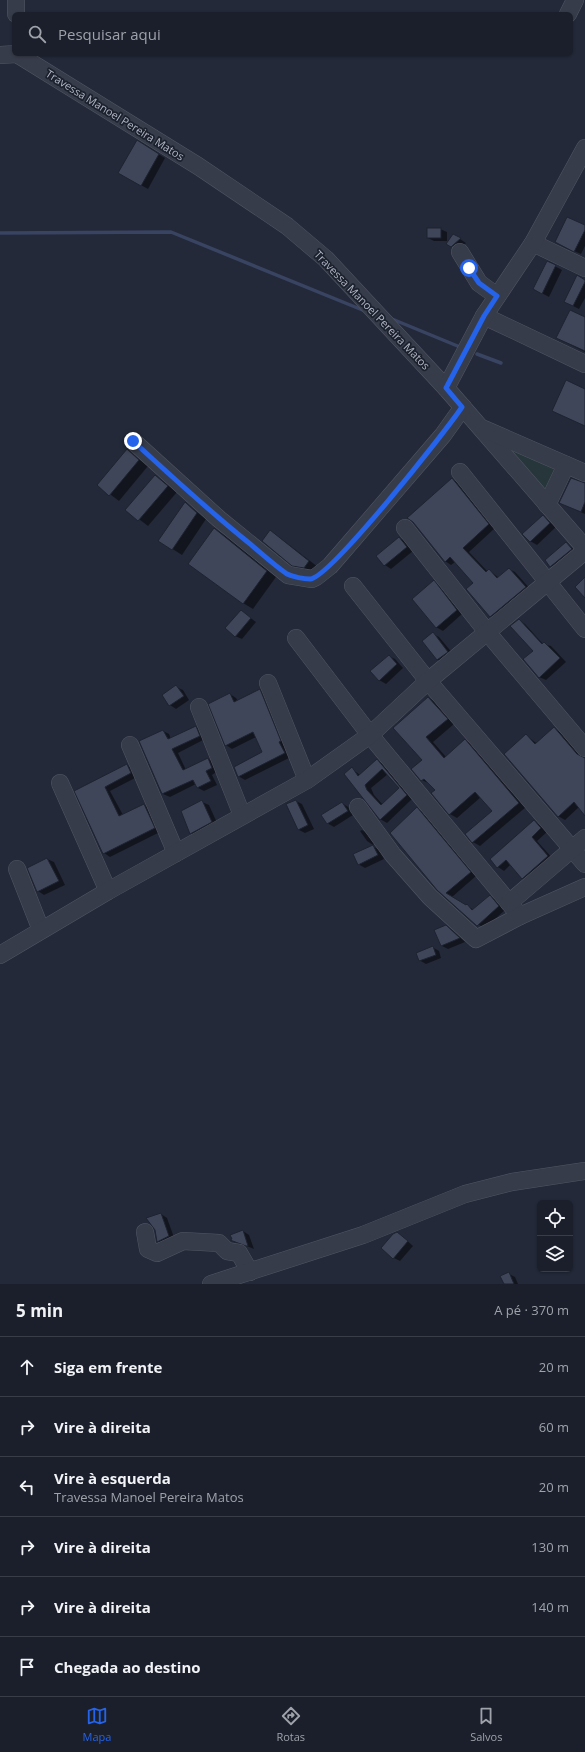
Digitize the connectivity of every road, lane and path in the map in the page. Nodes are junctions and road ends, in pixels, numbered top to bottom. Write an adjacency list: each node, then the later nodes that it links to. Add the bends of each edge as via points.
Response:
1 (16, 0): 3 (street)
2 (576, 0): 4 (street)
3 (16, 12)
4 (569, 12)
5 (12, 54): 6 (street)
6 (0, 55)
7 (20, 56): 16 (street, Travessa Manoel Pereira Matos, via 198,166 287,226 326,259)
8 (585, 148): 9 (street)
9 (578, 172): 10 (street)
10 (533, 243): 12 (street); 13 (street)
11 (460, 252): 13 (street, via 479,283)
12 (585, 268)
13 (497, 296): 14 (street)
14 (484, 316): 15 (street); 16 (street)
15 (585, 364)
16 (446, 388): 17 (street, Travessa Manoel Pereira Matos)
17 (462, 407): 18 (street, Travessa Manoel Pereira Matos); 19 (street, via 443,435 330,566 312,579 288,574 219,519)
18 (480, 427): 20 (street); 23 (street, Travessa Manoel Pereira Matos)
19 (133, 441)
20 (566, 465): 22 (street); 23 (street)
21 (460, 472): 26 (street)
22 (585, 473)
23 (548, 505): 25 (street, Travessa Manoel Pereira Matos)
24 (405, 528): 29 (street)
25 (585, 549): 26 (street)
26 (546, 582): 28 (street); 29 (street)
27 (353, 586): 31 (street)
28 (585, 629)
29 (487, 632): 31 (street); 36 (street)
30 (296, 638): 34 (street)
31 (428, 681): 34 (street); 41 (street)
32 (268, 683): 37 (street)
33 (199, 707): 40 (street)
34 (370, 735): 37 (street); 47 (street)
35 (130, 745): 42 (street)
36 (585, 748)
37 (307, 780): 40 (street)
38 (60, 783): 46 (street)
39 (358, 807): 48 (street, via 393,855 430,897 476,939)
40 (242, 815): 42 (street)
41 (579, 844): 43 (street); 47 (street)
42 (176, 853): 46 (street)
43 (585, 864)
44 (17, 869): 49 (street)
45 (585, 887): 48 (street)
46 (108, 891): 49 (street)
47 (509, 903): 48 (street)
48 (520, 916)
49 (41, 930): 50 (street)
50 (0, 955)
51 (585, 1171): 53 (street, via 512,1182 465,1194 363,1234)
52 (145, 1232): 53 (street, via 148,1249 157,1253 183,1241 219,1243 228,1251 239,1253)
53 (250, 1272): 54 (street)
54 (211, 1284)

